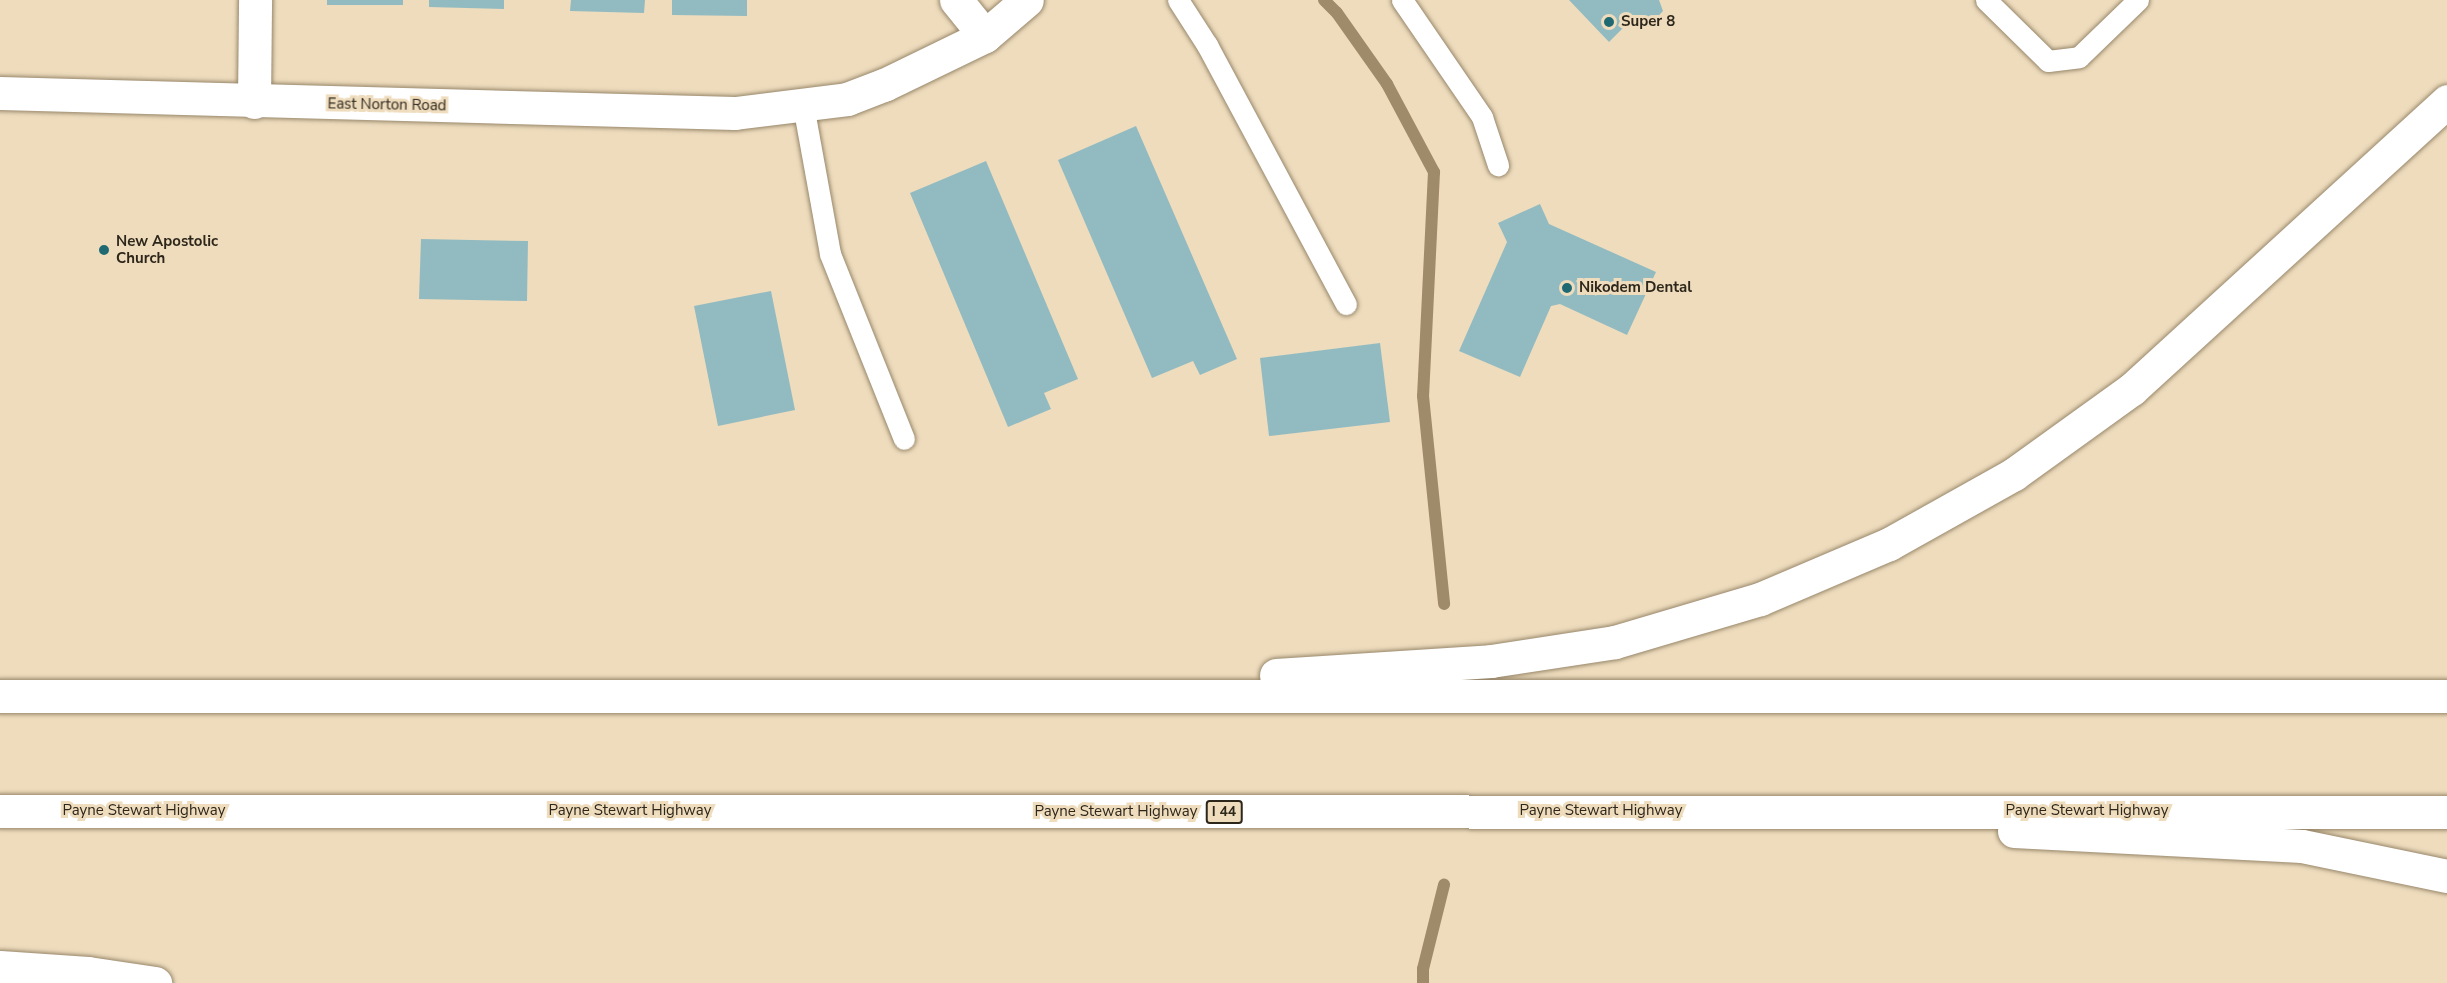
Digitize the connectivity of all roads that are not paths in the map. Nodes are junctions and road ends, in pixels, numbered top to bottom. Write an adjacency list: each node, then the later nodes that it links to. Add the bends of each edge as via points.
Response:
1 (255, 0): 11 (main road)
2 (956, 0): 8 (main road)
3 (1027, 0): 8 (main road, East Norton Road)
4 (1178, 0): 14 (lane, via 1207,45)
5 (1402, 0): 13 (lane, via 1482,117)
6 (1986, 0): 7 (lane, via 2048,61 2079,57)
7 (2138, 0)
8 (985, 36): 12 (main road, East Norton Road, via 847,99)
9 (0, 93): 11 (main road, East Norton Road)
10 (2447, 101): 16 (main road, via 2189,341 2124,395 2066,439 1970,501 1825,573 1695,622 1548,654)
11 (254, 102): 12 (main road, East Norton Road, via 723,113)
12 (788, 107): 15 (lane, via 830,254)
13 (1498, 165)
14 (1346, 304)
15 (904, 439)
16 (963, 695): 17 (main road); 18 (main road)
17 (0, 696)
18 (2447, 696)
19 (0, 811): 20 (main road, Payne Stewart Highway / I 44)
20 (1695, 811): 21 (main road, Payne Stewart Highway / I 44); 22 (main road, via 2234,846 2302,846)
21 (2447, 812)
22 (2447, 876)
23 (0, 967): 26 (main road, via 88,973)
24 (0, 973): 25 (main road)
25 (38, 983)
26 (155, 983)

